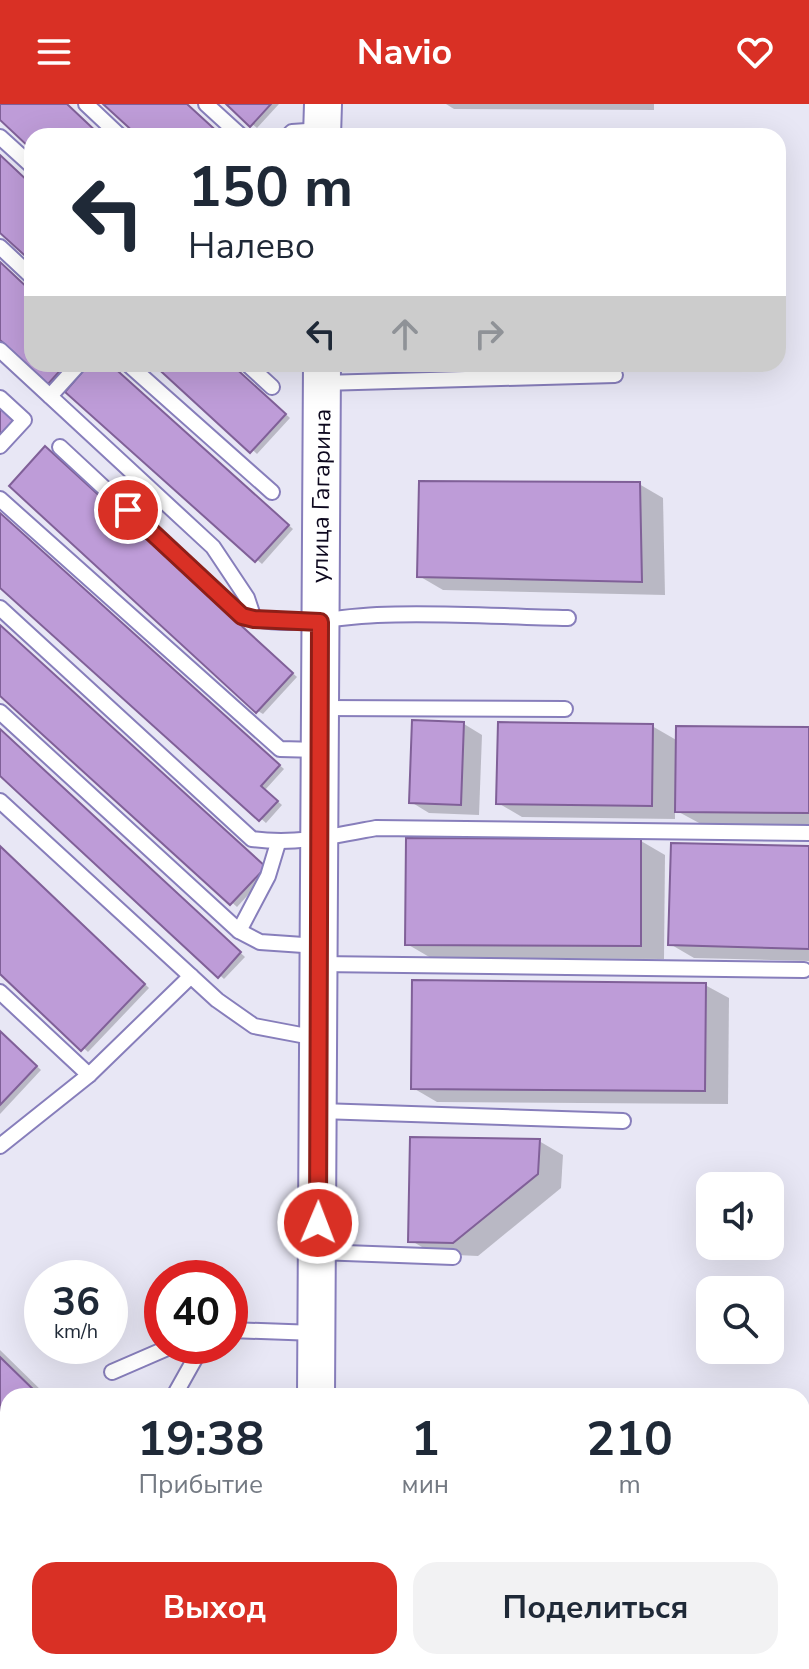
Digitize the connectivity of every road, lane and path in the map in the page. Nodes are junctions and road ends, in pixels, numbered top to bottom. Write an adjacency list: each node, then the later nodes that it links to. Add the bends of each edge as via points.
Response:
1 (86, 104): 3 (lane)
2 (206, 104): 4 (lane)
3 (112, 128)
4 (232, 128)
5 (0, 137): 6 (lane)
6 (24, 159)
7 (0, 247): 8 (lane)
8 (24, 270)
9 (0, 350): 16 (lane)
10 (72, 372): 16 (lane)
11 (137, 372): 20 (lane)
12 (256, 372): 15 (lane)
13 (322, 373): 14 (lane); 25 (street, улица Гагарина)
14 (615, 375)
15 (272, 387)
16 (50, 396): 24 (lane, via 213,547 247,598)
17 (0, 398): 18 (lane, via 24,420)
18 (0, 446)
19 (60, 447): 24 (lane, via 242,616)
20 (272, 492)
21 (0, 499): 29 (lane, via 280,749)
22 (0, 608): 33 (lane, via 252,839)
23 (568, 618): 25 (lane, via 376,615)
24 (254, 619): 25 (lane)
25 (320, 622): 26 (street, улица Гагарина)
26 (320, 708): 27 (lane); 29 (street, улица Гагарина)
27 (565, 709)
28 (0, 712): 34 (lane)
29 (319, 750): 32 (street, улица Гагарина)
30 (0, 801): 37 (lane)
31 (809, 833): 32 (lane, via 376,828)
32 (318, 839): 33 (lane); 35 (street, улица Гагарина)
33 (278, 843): 34 (lane, via 268,876)
34 (239, 931): 35 (lane, via 260,942)
35 (318, 955): 36 (lane); 39 (street, улица Гагарина)
36 (804, 970)
37 (191, 976): 39 (lane, via 254,1026); 40 (lane)
38 (0, 992): 40 (lane)
39 (317, 1038): 41 (street, улица Гагарина)
40 (89, 1075): 43 (lane)
41 (320, 1111): 42 (lane); 44 (street, улица Гагарина)
42 (623, 1121)
43 (0, 1146)
44 (318, 1251): 45 (lane); 47 (street, улица Гагарина)
45 (453, 1257)
46 (248, 1331): 47 (lane)
47 (317, 1333): 52 (street, улица Гагарина)
48 (144, 1358): 50 (lane)
49 (192, 1364): 51 (lane)
50 (112, 1372)
51 (178, 1388)
52 (316, 1388)

